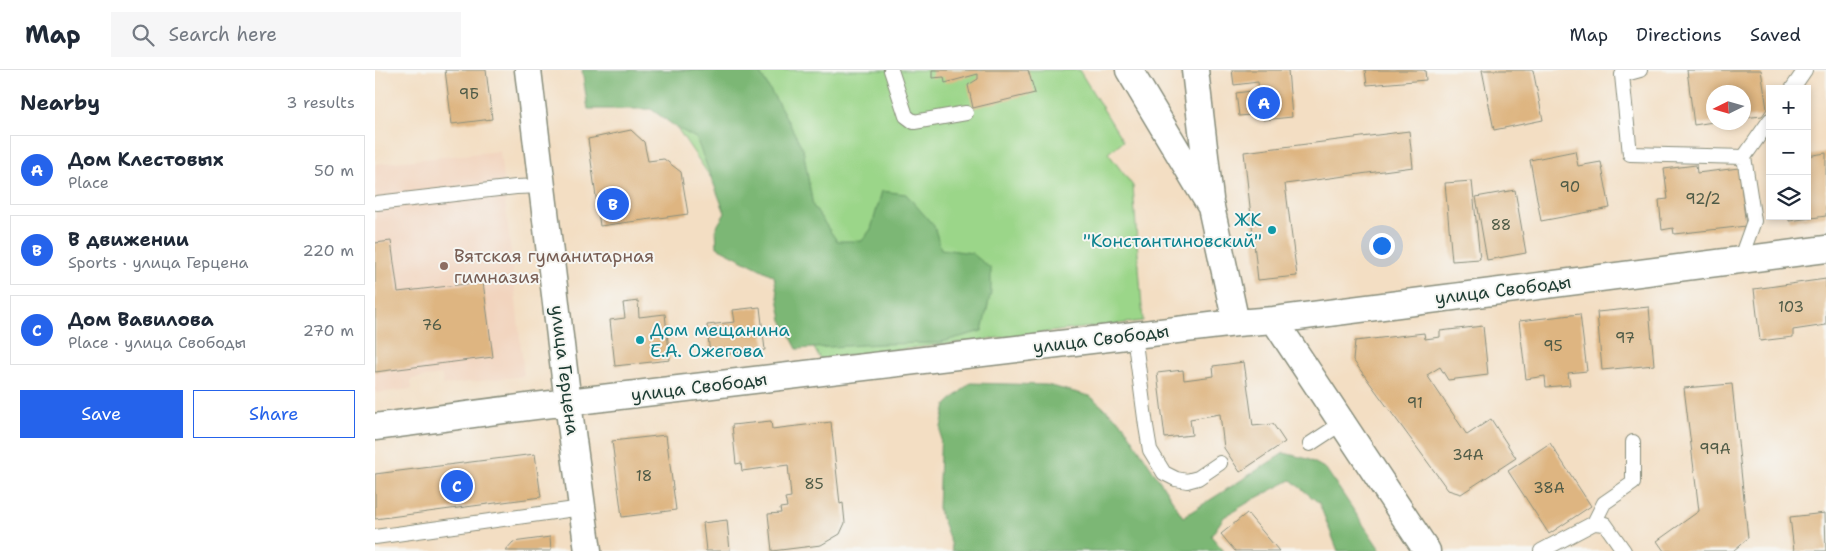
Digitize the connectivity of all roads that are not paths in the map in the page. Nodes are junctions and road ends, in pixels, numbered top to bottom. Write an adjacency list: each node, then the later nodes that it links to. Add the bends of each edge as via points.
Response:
1 (528, 70): 11 (street, улица Герцена)
2 (891, 70): 8 (lane, via 906,116 915,122)
3 (1129, 70): 13 (street)
4 (1195, 70): 13 (street)
5 (1640, 70): 10 (lane, via 1622,74 1630,154)
6 (1805, 70): 7 (lane)
7 (1795, 85)
8 (966, 113)
9 (1766, 126): 10 (lane)
10 (1744, 157): 15 (lane, via 1754,221)
11 (543, 186): 12 (lane); 19 (street, улица Герцена)
12 (377, 203)
13 (1211, 207): 17 (street)
14 (1826, 249): 15 (street, улица Свободы)
15 (1740, 260): 16 (street, улица Свободы)
16 (1274, 320): 17 (street, улица Свободы); 20 (street)
17 (1236, 323): 18 (street, улица Свободы)
18 (1134, 335): 19 (street, улица Свободы); 24 (lane, via 1150,450 1164,472 1187,481 1198,478)
19 (568, 403): 21 (street, улица Свободы); 25 (street, улица Герцена)
20 (1342, 423): 23 (lane); 29 (street)
21 (375, 427)
22 (1633, 442): 26 (lane, via 1633,483 1604,503)
23 (1310, 444)
24 (1219, 463)
25 (582, 508): 27 (lane); 28 (street, улица Герцена)
26 (1594, 523): 30 (lane); 31 (lane, via 1605,524)
27 (375, 537)
28 (588, 551)
29 (1427, 551)
30 (1541, 551)
31 (1624, 551)

